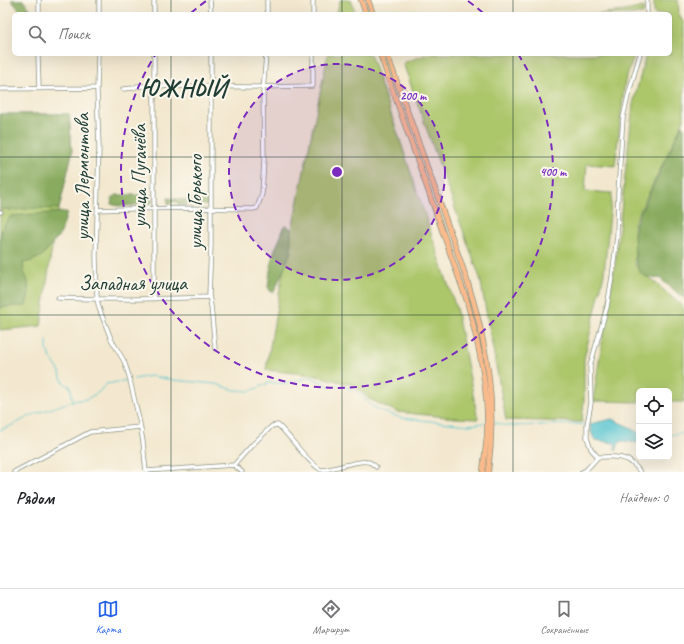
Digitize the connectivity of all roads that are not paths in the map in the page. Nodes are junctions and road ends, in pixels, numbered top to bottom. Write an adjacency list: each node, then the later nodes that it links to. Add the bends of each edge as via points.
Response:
1 (40, 0): 10 (street)
2 (99, 0): 11 (street)
3 (154, 0): 12 (street)
4 (210, 0): 13 (street)
5 (267, 0): 14 (street)
6 (313, 0): 15 (street)
7 (361, 0): 16 (main road)
8 (368, 0): 17 (main road)
9 (647, 0): 18 (street)
10 (39, 12)
11 (99, 12)
12 (154, 12)
13 (210, 12)
14 (267, 12)
15 (313, 12)
16 (365, 12)
17 (372, 12)
18 (647, 12)
19 (38, 56): 33 (street)
20 (98, 56): 31 (street, улица Лермонтова)
21 (154, 56): 28 (street, улица Пугачёва)
22 (211, 56): 29 (street, улица Горького)
23 (266, 56): 30 (street)
24 (313, 56): 30 (street, via 313,86)
25 (381, 56): 43 (main road, via 468,301)
26 (388, 56): 43 (main road, via 473,300 486,360)
27 (639, 56): 46 (street, via 623,118 617,236 612,277 607,307 590,366 591,403 587,438)
28 (154, 86): 29 (street); 34 (street); 35 (street, улица Пугачёва)
29 (211, 86): 30 (street); 36 (street, улица Горького)
30 (263, 87): 36 (street, via 264,160 262,194 257,208)
31 (97, 88): 33 (street); 37 (street, улица Лермонтова)
32 (0, 89): 33 (street)
33 (39, 89)
34 (123, 89)
35 (154, 208): 36 (street); 37 (street); 41 (street, улица Пугачёва)
36 (210, 208): 38 (street, улица Горького)
37 (97, 210): 40 (street, улица Лермонтова)
38 (209, 297): 41 (street, Западная улица); 42 (street, улица Горького)
39 (58, 298): 40 (street, Западная улица)
40 (97, 299): 41 (street, Западная улица); 44 (street, улица Лермонтова, via 111,340 124,361)
41 (154, 299)
42 (216, 350)
43 (489, 405): 45 (main road)
44 (140, 426): 49 (street, улица Лермонтова); 51 (street, via 90,432)
45 (489, 434): 53 (main road); 54 (main road)
46 (598, 457): 55 (street); 56 (street, via 626,459)
47 (234, 465): 49 (street); 50 (street, via 272,426 278,425); 52 (street)
48 (376, 467): 50 (street, via 368,462 360,462)
49 (146, 471)
50 (318, 471)
51 (14, 472)
52 (242, 472)
53 (483, 472)
54 (488, 472)
55 (582, 472)
56 (640, 472)

